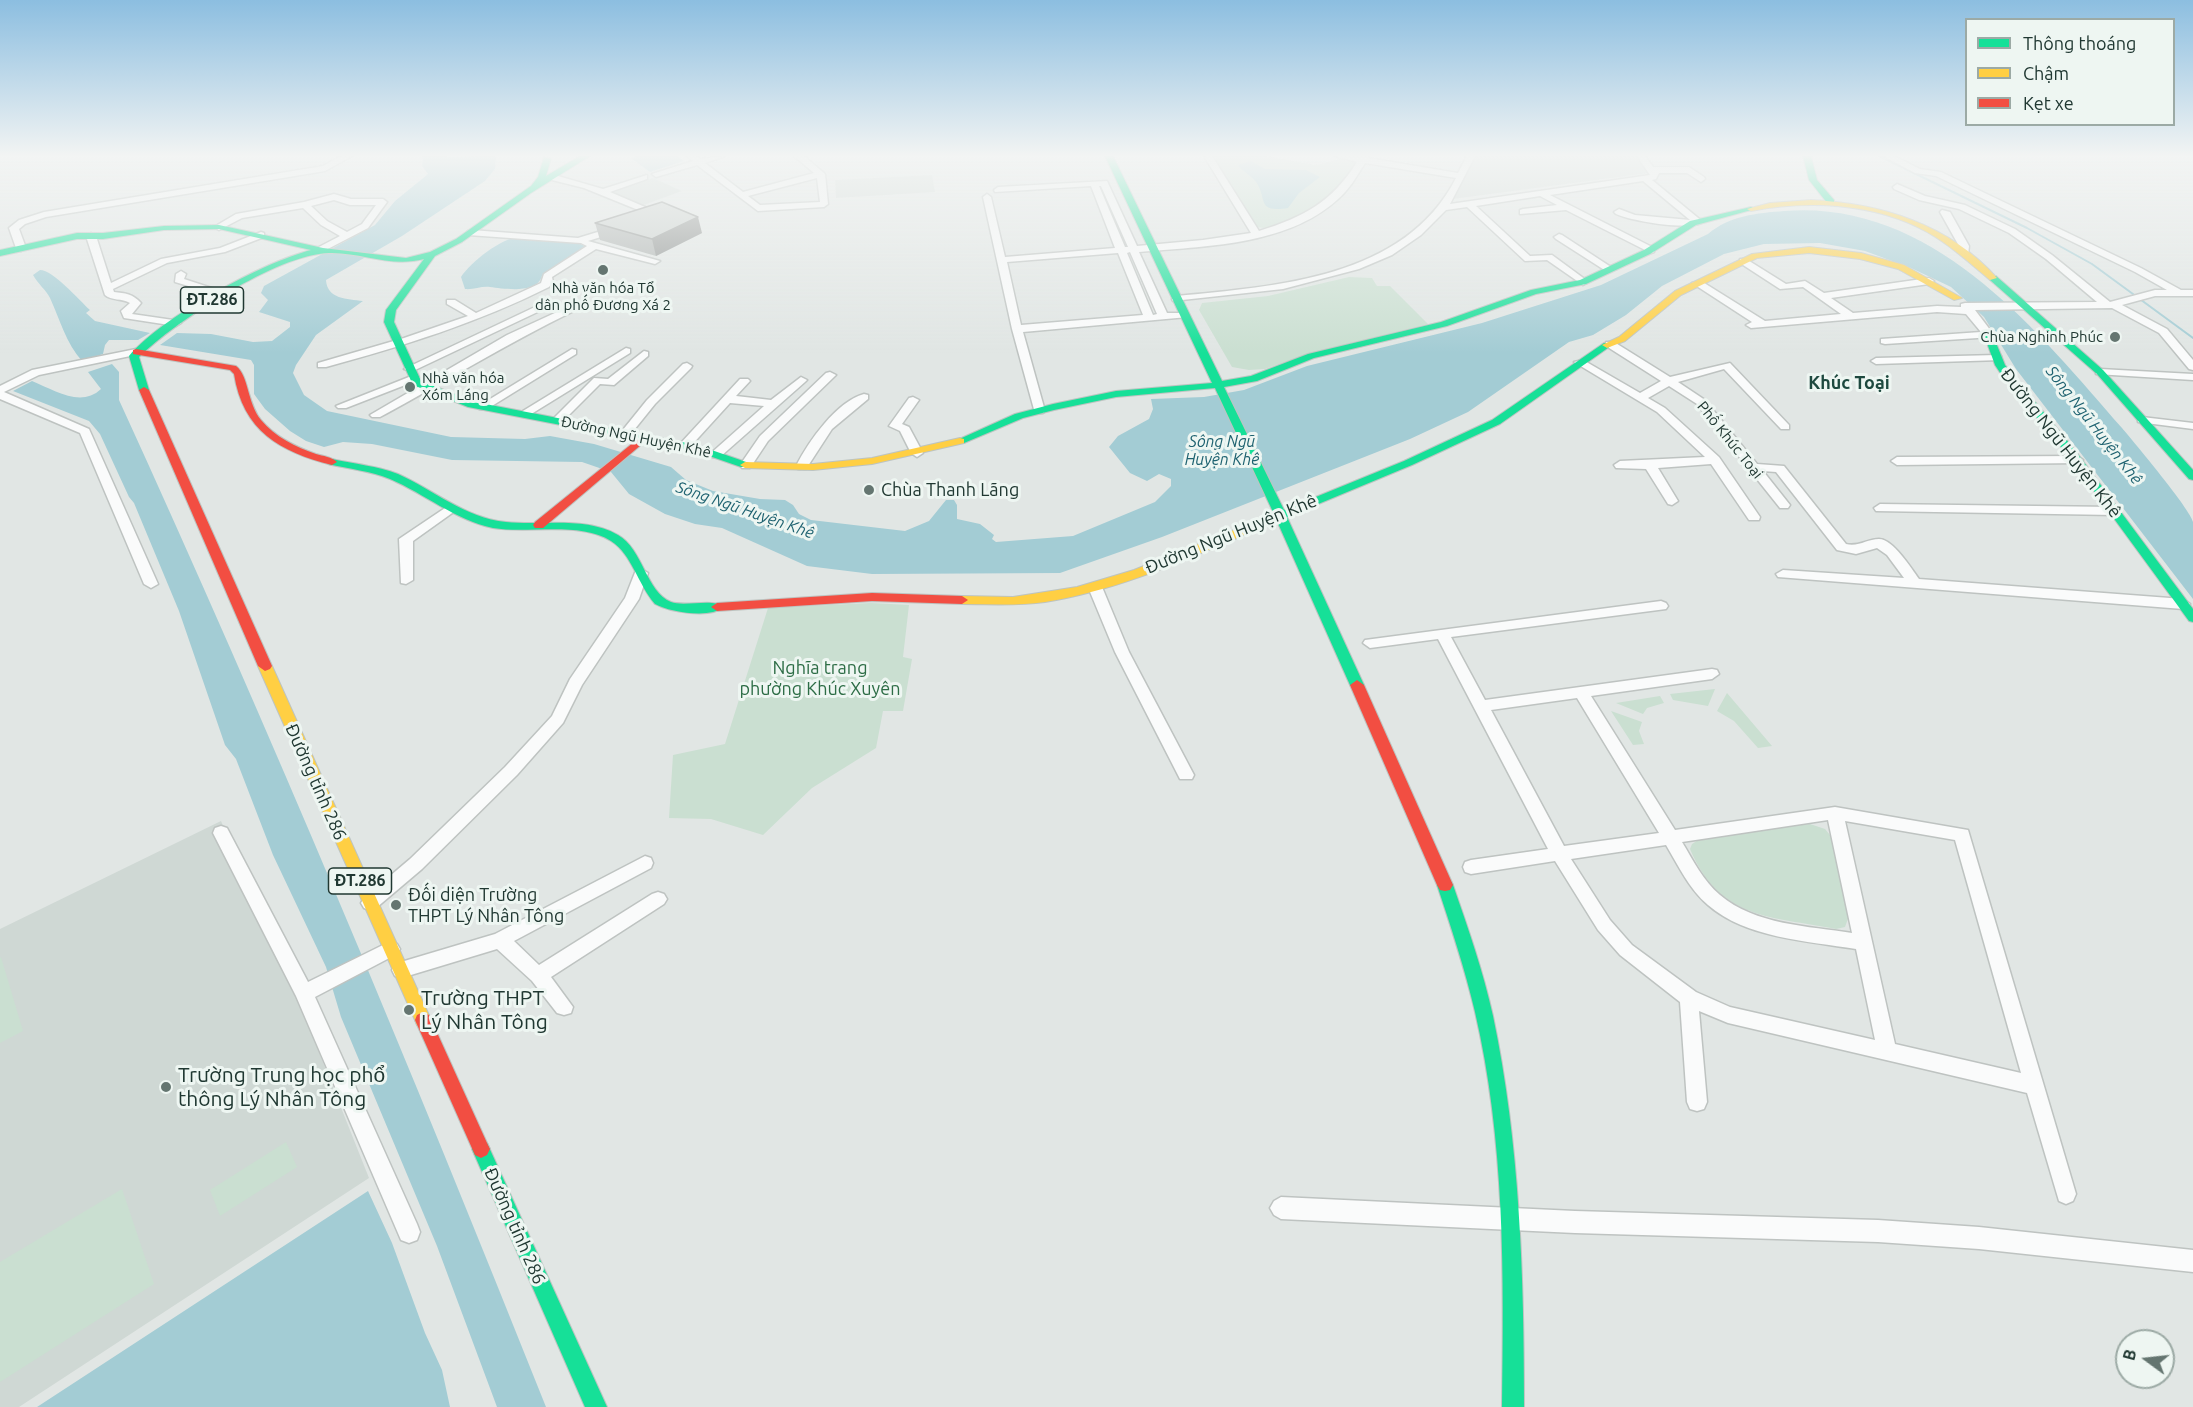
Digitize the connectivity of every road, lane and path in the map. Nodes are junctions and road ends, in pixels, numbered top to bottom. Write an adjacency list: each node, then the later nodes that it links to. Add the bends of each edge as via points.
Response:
1 (23, 222): 32 (street, via 14,228)
2 (229, 222): 21 (street)
3 (322, 222): 27 (street)
4 (368, 222): 27 (street)
5 (485, 222): 22 (street, ĐT.286)
6 (992, 222): 42 (street)
7 (1112, 222): 35 (street)
8 (1119, 222): 34 (street)
9 (1139, 222): 33 (street)
10 (1249, 222): 24 (street)
11 (1293, 222): 24 (street)
12 (1428, 222): 55 (street, via 1410,239 1352,268 1303,283)
13 (1488, 222): 48 (street, via 1528,259 1549,257)
14 (1597, 222): 36 (street)
15 (1691, 222): 16 (street)
16 (1696, 222): 36 (street, Đường Ngũ Huyện Khê)
17 (1912, 222): 39 (street, Đường Ngũ Huyện Khê)
18 (1950, 222): 39 (street)
19 (1993, 222): 59 (street, via 2012,231)
20 (2037, 222): 53 (street)
21 (219, 227): 25 (street); 26 (street)
22 (471, 232): 29 (street); 40 (street, ĐT.286)
23 (609, 232): 29 (street)
24 (1256, 233): 33 (street)
25 (261, 235): 31 (street); 50 (street, via 222,250 165,261)
26 (91, 236): 32 (street); 50 (street)
27 (348, 236): 37 (street)
28 (1559, 237): 45 (street)
29 (579, 242): 30 (street)
30 (595, 245): 43 (street); 65 (street, via 547,276 545,285)
31 (305, 246): 37 (street); 41 (street, ĐT.286, via 305,251)
32 (21, 248): 38 (street)
33 (1151, 248): 34 (street); 55 (street)
34 (1133, 249): 35 (street); 63 (street)
35 (1121, 250): 42 (street); 66 (street)
36 (1651, 250): 45 (street, Đường Ngũ Huyện Khê)
37 (322, 251): 40 (street, ĐT.286, via 365,258 403,259); 41 (street, ĐT.286)
38 (0, 253)
39 (1965, 253): 57 (street, Đường Ngũ Huyện Khê)
40 (432, 254): 73 (street, Đường Ngũ Huyện Khê, via 391,310 389,322)
41 (293, 257): 51 (street, ĐT.286)
42 (1000, 260): 70 (street)
43 (655, 261)
44 (1743, 261): 47 (street, Đường Ngũ Huyện Khê, via 1785,252 1845,253 1901,267); 49 (street, Đường Ngũ Huyện Khê); 54 (street, via 1785,287 1805,284)
45 (1609, 269): 48 (street, Đường Ngũ Huyện Khê)
46 (181, 274): 51 (street, via 178,280)
47 (1929, 281): 54 (street); 58 (street, Đường Ngũ Huyện Khê)
48 (1583, 282): 93 (street, Đường Ngũ Huyện Khê, via 1534,292 1444,324 1311,356)
49 (1697, 284): 68 (street); 74 (street, Đường Ngũ Huyện Khê, via 1678,293 1622,339)
50 (108, 288): 67 (street, via 110,296 126,296 136,303 126,311 128,316)
51 (222, 293): 67 (street, ĐT.286)
52 (2193, 293): 53 (street)
53 (2181, 294): 59 (street, via 2155,293)
54 (1824, 296): 64 (street)
55 (1177, 299): 62 (street)
56 (451, 302): 65 (street)
57 (2022, 304): 58 (street); 59 (street); 85 (street, Đường Ngũ Huyện Khê)
58 (1965, 305): 64 (street); 71 (street, Đường Ngũ Huyện Khê)
59 (2113, 305): 84 (street, via 2163,331)
60 (541, 308): 86 (street)
61 (570, 309): 92 (street, via 511,337)
62 (1184, 315): 63 (street); 93 (street)
63 (1163, 316): 66 (street)
64 (1850, 316): 68 (street)
65 (476, 317): 73 (street)
66 (1149, 318): 70 (street)
67 (176, 323): 76 (street, ĐT.286)
68 (1763, 324): 69 (street)
69 (1751, 325)
70 (1017, 329): 102 (street)
71 (1989, 335): 72 (street); 79 (street, Đường Ngũ Huyện Khê)
72 (1885, 340)
73 (399, 344): 82 (street); 86 (street, Đường Ngũ Huyện Khê)
74 (1610, 344): 81 (street, Đường Ngũ Huyện Khê); 91 (street, Phố Khúc Toại)
75 (626, 351): 103 (street)
76 (136, 352): 94 (street, via 33,373); 125 (street, Đường Ngũ Huyện Khê, via 233,368 239,373 240,393 255,420 280,442 312,456 392,476); 153 (street, Đường tỉnh 286 / ĐT.286, via 139,378 149,405)
77 (572, 352): 101 (street, via 552,368)
78 (644, 354): 105 (street, via 610,383 598,381)
79 (1998, 358): 80 (street); 115 (street, Đường Ngũ Huyện Khê, via 2007,375)
80 (1876, 361)
81 (1579, 362): 96 (street); 128 (street, Đường Ngũ Huyện Khê, via 1496,422 1408,463)
82 (322, 365)
83 (687, 366): 109 (street)
84 (2193, 367)
85 (2100, 372): 88 (street); 106 (street, Đường Ngũ Huyện Khê)
86 (412, 374): 92 (street, Đường Ngũ Huyện Khê); 100 (street)
87 (830, 375): 117 (street, via 816,392 776,424)
88 (2193, 377)
89 (801, 380): 99 (street)
90 (744, 381): 97 (street)
91 (1670, 381): 96 (street); 108 (street, via 1726,365); 121 (street, Phố Khúc Toại, via 1701,402)
92 (426, 387): 101 (street, Đường Ngũ Huyện Khê); 104 (street)
93 (1221, 389): 102 (street, Đường Ngũ Huyện Khê, via 1116,394); 128 (street)
94 (1, 391): 135 (street, via 85,431)
95 (864, 397): 120 (street, via 836,416)
96 (1640, 398): 114 (street, via 1661,410)
97 (728, 399): 99 (street); 111 (street)
98 (913, 400): 112 (street, via 895,424 905,429)
99 (773, 404): 113 (street)
100 (342, 406)
101 (483, 407): 103 (street, Đường Ngũ Huyện Khê)
102 (1039, 411): 112 (street, Đường Ngũ Huyện Khê, via 953,444)
103 (524, 414): 105 (street, Đường Ngũ Huyện Khê)
104 (375, 415)
105 (558, 420): 109 (street, Đường Ngũ Huyện Khê)
106 (2142, 420): 107 (street); 122 (street, Đường Ngũ Huyện Khê)
107 (2193, 426)
108 (1785, 427)
109 (626, 433): 110 (street, Đường Ngũ Huyện Khê)
110 (641, 439): 111 (street, Đường Ngũ Huyện Khê); 130 (street)
111 (685, 445): 113 (street, Đường Ngũ Huyện Khê)
112 (917, 453): 120 (street, Đường Ngũ Huyện Khê, via 841,465)
113 (716, 454): 117 (street, Đường Ngũ Huyện Khê)
114 (1715, 460): 119 (street); 129 (street)
115 (2077, 460): 116 (street); 127 (street, Đường Ngũ Huyện Khê)
116 (1897, 461)
117 (746, 465): 120 (street, Đường Ngũ Huyện Khê)
118 (1620, 465): 119 (street)
119 (1650, 465): 123 (street)
120 (802, 466)
121 (1753, 467): 124 (street, Phố Khúc Toại); 134 (street, via 1780,468 1842,547 1856,550 1879,543 1892,552)
122 (2193, 477)
123 (1672, 501)
124 (1784, 505)
125 (451, 508): 130 (street, Đường Ngũ Huyện Khê, via 471,519 497,525); 133 (street, via 406,539)
126 (1880, 508): 127 (street)
127 (2114, 511): 137 (street, Đường Ngũ Huyện Khê)
128 (1280, 514): 136 (street, Đường Ngũ Huyện Khê, via 1162,564); 167 (street, via 1431,849 1453,908 1482,1008 1501,1103)
129 (1754, 517)
130 (539, 525): 131 (street, Đường Ngũ Huyện Khê, via 614,537 631,551)
131 (642, 573): 136 (street, Đường Ngũ Huyện Khê, via 665,605 684,608 872,597 1013,601); 153 (street, via 632,599 575,683 558,719 416,864)
132 (1783, 574): 134 (street)
133 (406, 580)
134 (1915, 583): 137 (street)
135 (151, 584)
136 (1095, 587): 145 (street, via 1122,652)
137 (2183, 604): 139 (street, Đường Ngũ Huyện Khê)
138 (1661, 606): 140 (street)
139 (2193, 618)
140 (1442, 633): 141 (street); 144 (street)
141 (1370, 643)
142 (1712, 674): 143 (street)
143 (1581, 693): 144 (street); 148 (street)
144 (1481, 706): 149 (street)
145 (1186, 775)
146 (1835, 813): 148 (street); 155 (street); 163 (street, via 1962,835)
147 (221, 833): 159 (street)
148 (1670, 837): 149 (street); 155 (street, via 1699,884 1715,901 1737,915)
149 (1560, 855): 151 (street); 160 (street, via 1626,950)
150 (645, 863): 154 (street)
151 (1471, 867)
152 (658, 899): 158 (street)
153 (370, 903): 156 (street, Đường tỉnh 286 / ĐT.286)
154 (500, 940): 157 (street); 158 (street)
155 (1864, 944): 162 (street)
156 (385, 952): 157 (street, Đường tỉnh 286 / ĐT.286); 159 (street)
157 (401, 970): 170 (street, Đường tỉnh 286 / ĐT.286)
158 (538, 975): 161 (street)
159 (312, 989): 168 (street)
160 (1689, 998): 162 (street, via 1728,1015); 164 (street)
161 (564, 1007)
162 (1887, 1053): 163 (street)
163 (2034, 1085): 165 (street)
164 (1698, 1102)
165 (2066, 1194)
166 (1281, 1208): 167 (street)
167 (1512, 1219): 169 (street, via 1878,1231); 171 (street)
168 (409, 1232)
169 (2193, 1261)
170 (596, 1407)
171 (1513, 1407)

